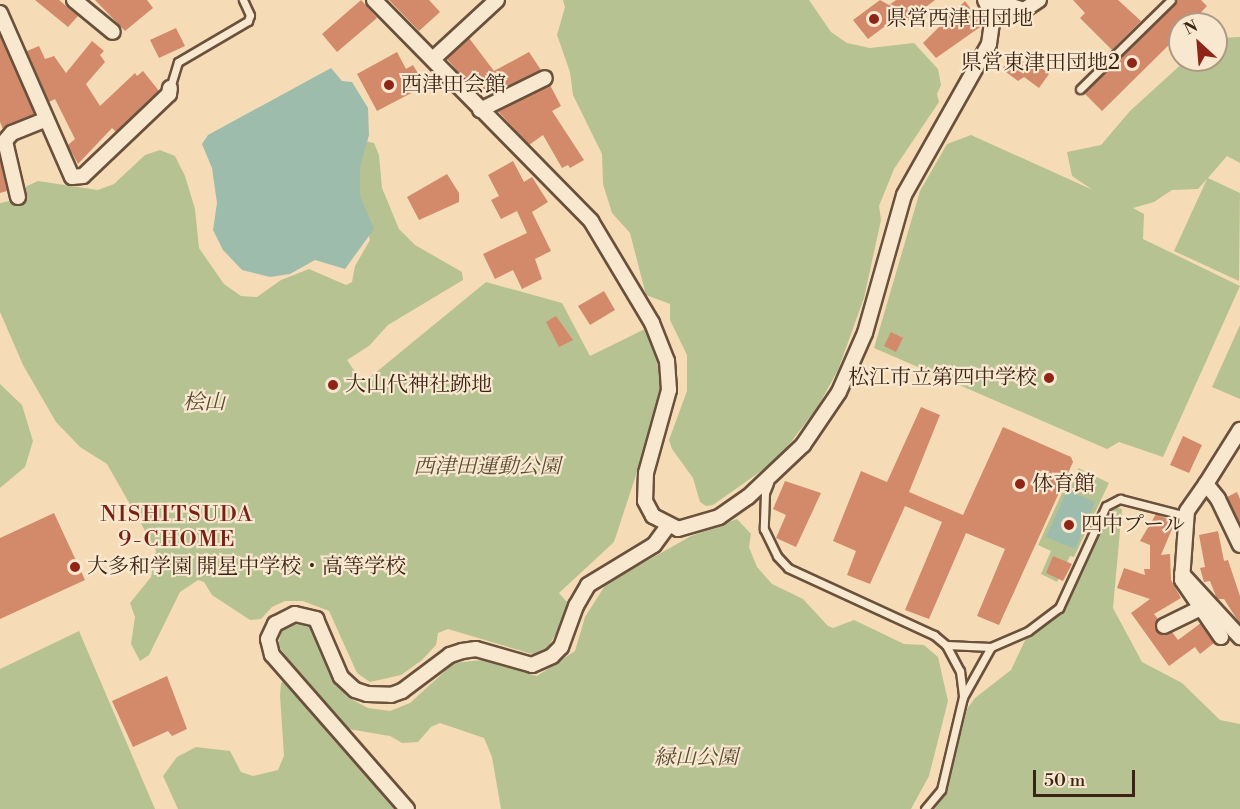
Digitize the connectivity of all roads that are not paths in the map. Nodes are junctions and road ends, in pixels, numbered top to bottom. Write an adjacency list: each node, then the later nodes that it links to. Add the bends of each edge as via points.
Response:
1 (74, 0): 10 (street)
2 (243, 0): 13 (lane, via 250,15 248,21 178,62)
3 (374, 0): 11 (street)
4 (497, 0): 11 (street)
5 (984, 0): 19 (street, via 993,17 989,44 904,195 875,301 852,364 820,423)
6 (993, 0): 7 (street, via 1024,10)
7 (1038, 0)
8 (1171, 0): 14 (lane)
9 (0, 13): 16 (street)
10 (113, 32)
11 (433, 59): 15 (street)
12 (545, 78): 15 (street)
13 (170, 88): 16 (street, via 169,94 78,178 68,174)
14 (1080, 89)
15 (480, 110): 22 (street, via 591,221 660,340 667,361 669,390 643,487 649,510)
16 (45, 120): 17 (street, via 12,133 5,141)
17 (18, 197)
18 (1240, 430): 20 (street)
19 (772, 476): 22 (street, via 718,517 691,528); 29 (lane, via 765,493 764,529 777,556 788,568 934,634)
20 (1206, 484): 21 (street); 23 (street, via 1218,499)
21 (1188, 511): 24 (street); 30 (lane, via 1179,514 1120,500 1106,506 1059,608 1028,631)
22 (668, 526): 32 (street, via 654,544 588,585 561,647 532,665 476,649 462,651 450,655 402,691 391,695 367,694 355,690 341,677 316,619 295,614 275,624 268,639 272,655)
23 (1240, 545)
24 (1182, 574): 25 (street, via 1182,586); 28 (street)
25 (1199, 609): 26 (street); 27 (street)
26 (1164, 626)
27 (1221, 637)
28 (1240, 637)
29 (946, 645): 30 (lane); 31 (lane, via 960,671)
30 (991, 647): 31 (lane)
31 (963, 697): 33 (lane, via 944,780)
32 (407, 809)
33 (925, 809)

